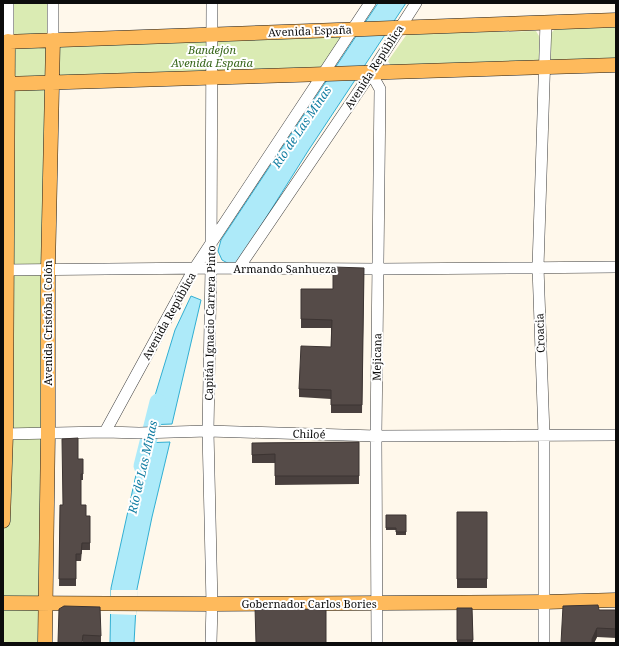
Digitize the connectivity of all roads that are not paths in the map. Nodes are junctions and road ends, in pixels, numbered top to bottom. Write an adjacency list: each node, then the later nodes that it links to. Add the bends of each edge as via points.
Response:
1 (8, 3): 12 (street)
2 (53, 3): 11 (street, Avenida Cristóbal Colón)
3 (212, 3): 10 (street, Capitán Ignacio Carrera Pinto)
4 (370, 3): 9 (street, Avenida República)
5 (416, 3): 8 (street, Avenida República)
6 (616, 20): 7 (main road, Avenida España)
7 (546, 22): 8 (main road, Avenida España); 14 (street, Croacia)
8 (397, 28): 9 (main road, Avenida España); 15 (street, Avenida República)
9 (355, 29): 10 (main road, Avenida España); 16 (street, Avenida República)
10 (212, 34): 11 (main road, Avenida España); 17 (street, Capitán Ignacio Carrera Pinto)
11 (53, 40): 12 (main road, Avenida España); 19 (main road, Avenida Cristóbal Colón)
12 (5, 42): 18 (main road)
13 (616, 65): 14 (main road)
14 (545, 67): 15 (main road); 21 (street, Croacia)
15 (367, 73): 16 (main road); 25 (street, Avenida República); 26 (street, Mejicana, via 380,89)
16 (324, 75): 17 (main road); 20 (street, Avenida República)
17 (211, 78): 19 (main road); 20 (street, Capitán Ignacio Carrera Pinto)
18 (5, 84): 19 (main road); 27 (main road)
19 (53, 84): 28 (main road, Avenida Cristóbal Colón)
20 (212, 241): 23 (street, Capitán Ignacio Carrera Pinto); 24 (street, Avenida República)
21 (538, 267): 22 (street, Armando Sanhueza); 26 (street, Armando Sanhueza); 33 (street, Croacia)
22 (616, 267)
23 (211, 268): 24 (street, Armando Sanhueza); 25 (street, Armando Sanhueza); 29 (street, Capitán Ignacio Carrera Pinto)
24 (194, 269): 28 (street, Armando Sanhueza); 30 (street, Avenida República)
25 (238, 269): 26 (street, Armando Sanhueza)
26 (378, 269): 35 (street, Mejicana)
27 (5, 270): 28 (street, Armando Sanhueza); 31 (main road)
28 (48, 270): 32 (main road, Avenida Cristóbal Colón)
29 (208, 431): 30 (street, Chiloé); 35 (street, Chiloé); 42 (street, Capitán Ignacio Carrera Pinto)
30 (105, 432): 32 (street, Chiloé)
31 (5, 434): 32 (street, Chiloé); 36 (main road)
32 (48, 434): 40 (main road, Avenida Cristóbal Colón)
33 (544, 435): 34 (street, Chiloé); 35 (street, Chiloé); 38 (street, Croacia)
34 (616, 435)
35 (376, 436): 41 (street, Mejicana)
36 (3, 521)
37 (616, 600): 38 (main road, Gobernador Carlos Bories)
38 (544, 602): 41 (main road, Gobernador Carlos Bories); 46 (street, Croacia)
39 (3, 603): 40 (main road, Gobernador Carlos Bories)
40 (46, 603): 42 (main road, Gobernador Carlos Bories); 43 (main road, Avenida Cristóbal Colón)
41 (378, 603): 42 (main road, Gobernador Carlos Bories); 45 (street, Mejicana)
42 (212, 604): 44 (street, Capitán Ignacio Carrera Pinto)
43 (45, 643)
44 (211, 643)
45 (377, 643)
46 (544, 643)

